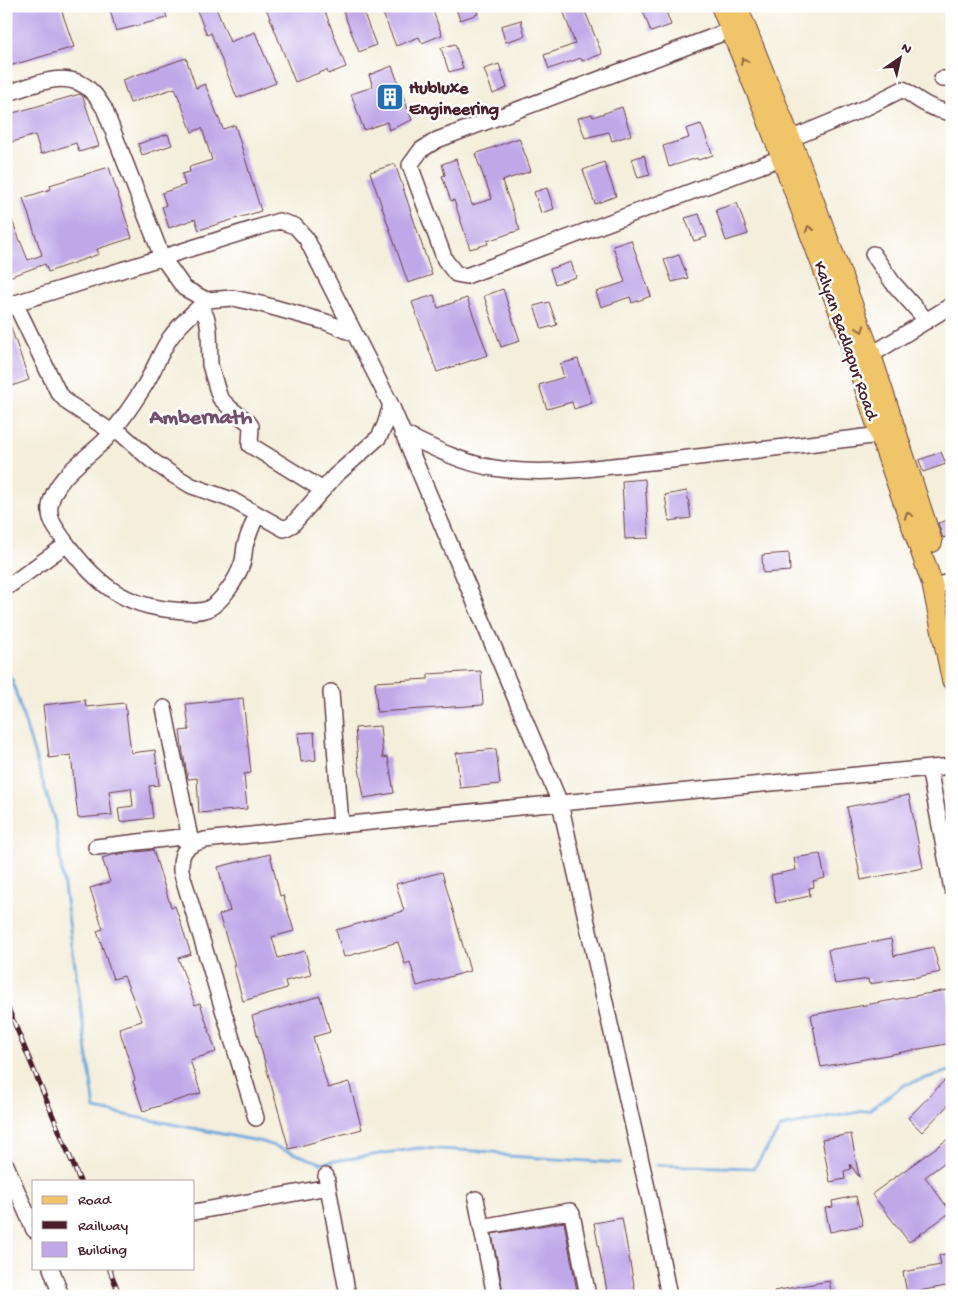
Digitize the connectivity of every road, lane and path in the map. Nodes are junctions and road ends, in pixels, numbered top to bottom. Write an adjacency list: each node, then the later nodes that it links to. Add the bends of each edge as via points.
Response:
1 (721, 6): 2 (main road, Kalyan Badlapur Road)
2 (737, 20): 5 (main road, Kalyan Badlapur Road); 5 (street, via 437,140 420,150 410,165 445,260 456,274 466,276)
3 (6, 94): 7 (street, via 45,81 63,79 78,81 92,92 104,108)
4 (952, 113): 5 (street, via 923,104 903,89)
5 (789, 150): 8 (main road, Kalyan Badlapur Road)
6 (873, 254): 12 (street, via 893,283)
7 (162, 257): 9 (street, via 184,288); 10 (street); 13 (street, via 279,221 295,226 306,238)
8 (838, 286): 14 (main road, Kalyan Badlapur Road, one-way to 14); 18 (main road, Kalyan Badlapur Road, via 852,348)
9 (204, 303): 13 (street, via 233,298 326,322); 16 (street, via 180,324 169,339 145,384); 19 (street, via 210,330 210,365 220,398 251,426 250,445)
10 (11, 305): 16 (street, via 58,392 68,402)
11 (949, 312): 12 (street)
12 (927, 321): 14 (street)
13 (355, 334): 15 (street)
14 (870, 355): 18 (main road, Kalyan Badlapur Road)
15 (391, 405): 17 (street); 19 (street, via 379,437)
16 (113, 430): 20 (street, via 173,475); 21 (street, via 66,476 50,504 54,526)
17 (402, 433): 18 (street, via 458,458 491,468 523,472 695,458); 30 (street)
18 (887, 434): 22 (main road, Kalyan Badlapur Road)
19 (323, 490): 20 (street, via 288,529 284,530)
20 (257, 514): 21 (street, via 236,578 209,608 193,612 160,609 117,594 93,576)
21 (67, 544): 23 (street)
22 (943, 584): 24 (main road, Kalyan Badlapur Road); 25 (main road, Kalyan Badlapur Road)
23 (6, 588)
24 (952, 611)
25 (952, 680)
26 (331, 692): 31 (street)
27 (164, 708): 32 (street)
28 (952, 766): 29 (street)
29 (929, 768): 30 (street); 34 (street)
30 (560, 803): 31 (street); 46 (street)
31 (341, 824): 32 (street)
32 (191, 839): 33 (street); 35 (street, via 181,861 181,871)
33 (96, 847)
34 (952, 889)
35 (256, 1118)
36 (6, 1165): 39 (street)
37 (476, 1199): 40 (street)
38 (195, 1212): 43 (street, via 328,1181)
39 (32, 1225)
40 (481, 1226): 44 (street); 45 (street, via 572,1212)
41 (52, 1270): 42 (street)
42 (61, 1296)
43 (348, 1296)
44 (495, 1296)
45 (588, 1296)
46 (669, 1296)

